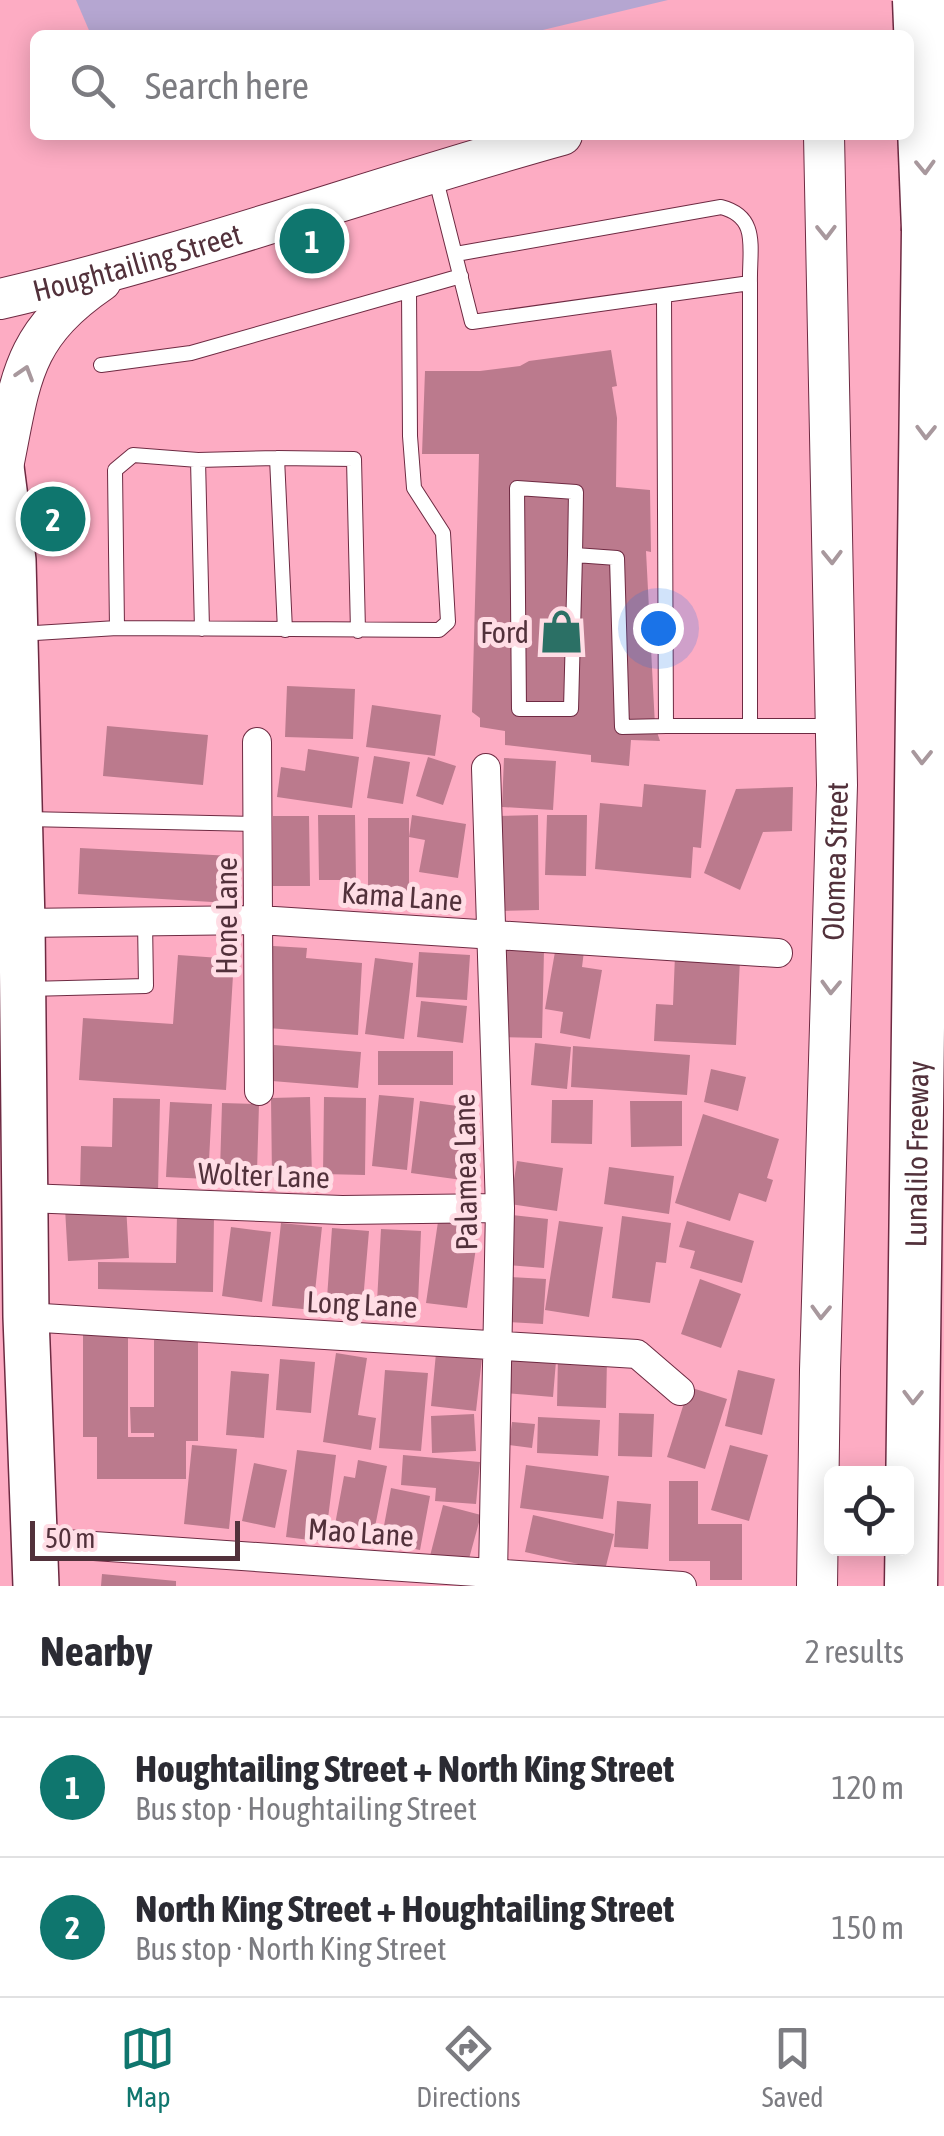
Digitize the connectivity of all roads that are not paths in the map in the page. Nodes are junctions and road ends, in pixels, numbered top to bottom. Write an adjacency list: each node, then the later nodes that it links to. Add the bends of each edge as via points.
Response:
1 (919, 0): 50 (highway, Lunalilo Freeway, one-way to 50, bridge, via 928,230)
2 (914, 106): 3 (main road)
3 (944, 106)
4 (544, 140): 6 (main road, Houghtailing Street)
5 (824, 140): 27 (main road, Olomea Street, one-way to 27)
6 (434, 170): 7 (lane); 8 (main road, Houghtailing Street)
7 (456, 254): 9 (lane); 10 (lane, via 721,207 738,211 748,225)
8 (112, 273): 13 (main road, Houghtailing Street); 17 (main road, one-way to 8, via 32,351 57,314)
9 (461, 276): 11 (lane); 12 (lane, via 472,322)
10 (750, 283): 12 (lane); 26 (lane)
11 (409, 291): 14 (lane, via 191,353); 23 (lane, via 414,488 444,533 448,622 426,632)
12 (664, 295): 25 (lane)
13 (0, 298)
14 (100, 365)
15 (278, 458): 16 (lane); 22 (lane); 23 (lane, via 354,458)
16 (198, 460): 20 (lane, via 133,455 115,470); 21 (lane)
17 (2, 472): 19 (main road)
18 (575, 556): 18 (lane, via 576,492 517,488 519,709 571,710); 25 (lane, via 617,558 622,727)
19 (6, 581): 24 (main road)
20 (118, 628): 21 (lane); 24 (lane)
21 (202, 629): 22 (lane)
22 (285, 630): 23 (lane)
23 (358, 632)
24 (14, 634): 30 (main road)
25 (666, 726): 26 (lane)
26 (750, 726): 27 (lane)
27 (836, 726): 49 (main road, Olomea Street, one-way to 49)
28 (257, 742): 31 (street, Hone Lane)
29 (486, 768): 35 (street, Palamea Lane)
30 (8, 818): 31 (lane); 34 (main road)
31 (258, 824): 33 (street, Hone Lane)
32 (145, 920): 33 (street, Kama Lane); 34 (street, Kama Lane); 37 (lane, via 146,986)
33 (258, 920): 35 (street, Kama Lane); 38 (street, Hone Lane)
34 (16, 925): 37 (main road)
35 (490, 934): 36 (street, Kama Lane); 40 (street, Palamea Lane)
36 (778, 953)
37 (22, 989): 39 (main road)
38 (259, 1091)
39 (20, 1198): 40 (street, Wolter Lane, via 342,1210); 41 (main road)
40 (500, 1208): 42 (street, Palamea Lane)
41 (26, 1318): 42 (street, Long Lane); 44 (main road)
42 (500, 1345): 43 (street, Long Lane, via 637,1354); 46 (street, Palamea Lane)
43 (680, 1391)
44 (16, 1421): 45 (main road)
45 (35, 1542): 46 (street, Mao Lane); 47 (main road)
46 (493, 1575): 48 (street, Mao Lane)
47 (36, 1586)
48 (682, 1586)
49 (817, 1586)
50 (911, 1586)

